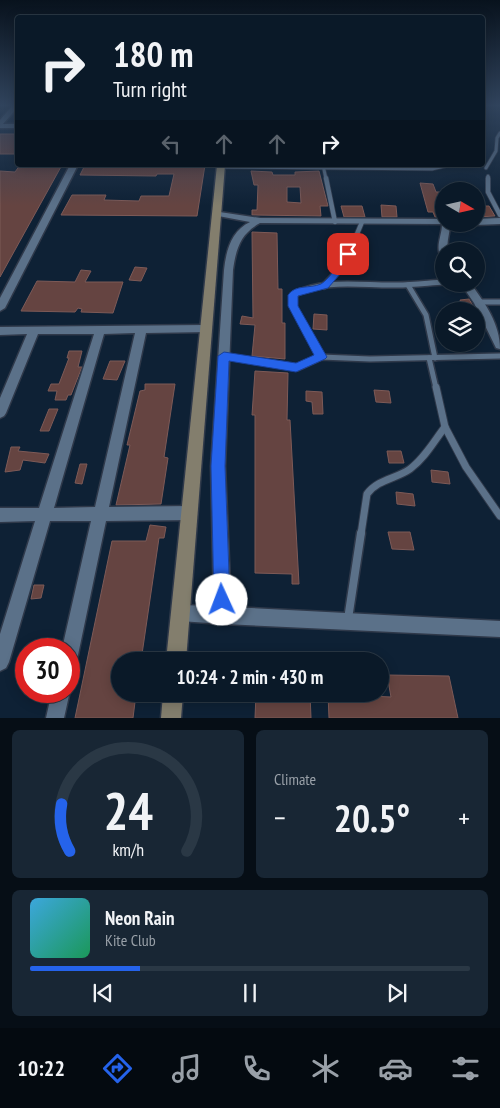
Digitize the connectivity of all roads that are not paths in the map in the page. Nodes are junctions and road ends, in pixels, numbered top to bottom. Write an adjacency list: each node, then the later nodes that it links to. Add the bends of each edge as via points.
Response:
1 (497, 140): 3 (lane, via 498,149)
2 (485, 161): 3 (lane)
3 (490, 163): 9 (lane)
4 (73, 167): 26 (street)
5 (221, 167): 11 (street)
6 (323, 167): 15 (lane)
7 (359, 167): 8 (lane)
8 (440, 167)
9 (486, 168)
10 (488, 176): 12 (lane, via 488,192)
11 (216, 214): 13 (street); 28 (street)
12 (500, 215)
13 (258, 221): 15 (street); 34 (street, via 241,230 231,250)
14 (500, 221): 17 (street)
15 (335, 222): 16 (street)
16 (362, 222): 18 (street); 20 (lane, via 344,264)
17 (485, 222)
18 (435, 223)
19 (435, 283): 21 (lane)
20 (324, 286): 21 (lane); 36 (lane, via 296,292 292,300)
21 (408, 286): 37 (lane, via 426,315)
22 (472, 292): 23 (street)
23 (479, 302)
24 (485, 302): 25 (lane)
25 (500, 302)
26 (0, 308)
27 (485, 314): 33 (street)
28 (204, 329): 30 (street); 41 (street)
29 (100, 330): 30 (street); 32 (street); 42 (street)
30 (141, 330): 40 (street)
31 (0, 331): 32 (street)
32 (34, 331): 38 (street)
33 (500, 345)
34 (224, 356): 36 (lane, via 296,368); 46 (street, via 218,466)
35 (500, 356): 37 (lane)
36 (321, 357): 37 (lane)
37 (432, 358): 39 (lane)
38 (0, 413)
39 (445, 427): 44 (lane, via 466,467); 47 (lane, via 408,471 376,483 367,494)
40 (100, 513): 41 (street); 42 (street); 49 (street)
41 (190, 513): 45 (street)
42 (43, 514): 43 (street); 51 (street)
43 (0, 515)
44 (500, 516)
45 (180, 613): 46 (street); 50 (street)
46 (223, 616): 47 (street)
47 (348, 622): 48 (street)
48 (500, 629)
49 (73, 638)
50 (177, 652)
51 (0, 662)
52 (172, 702): 55 (street)
53 (58, 703): 54 (street)
54 (55, 718)
55 (171, 718)

